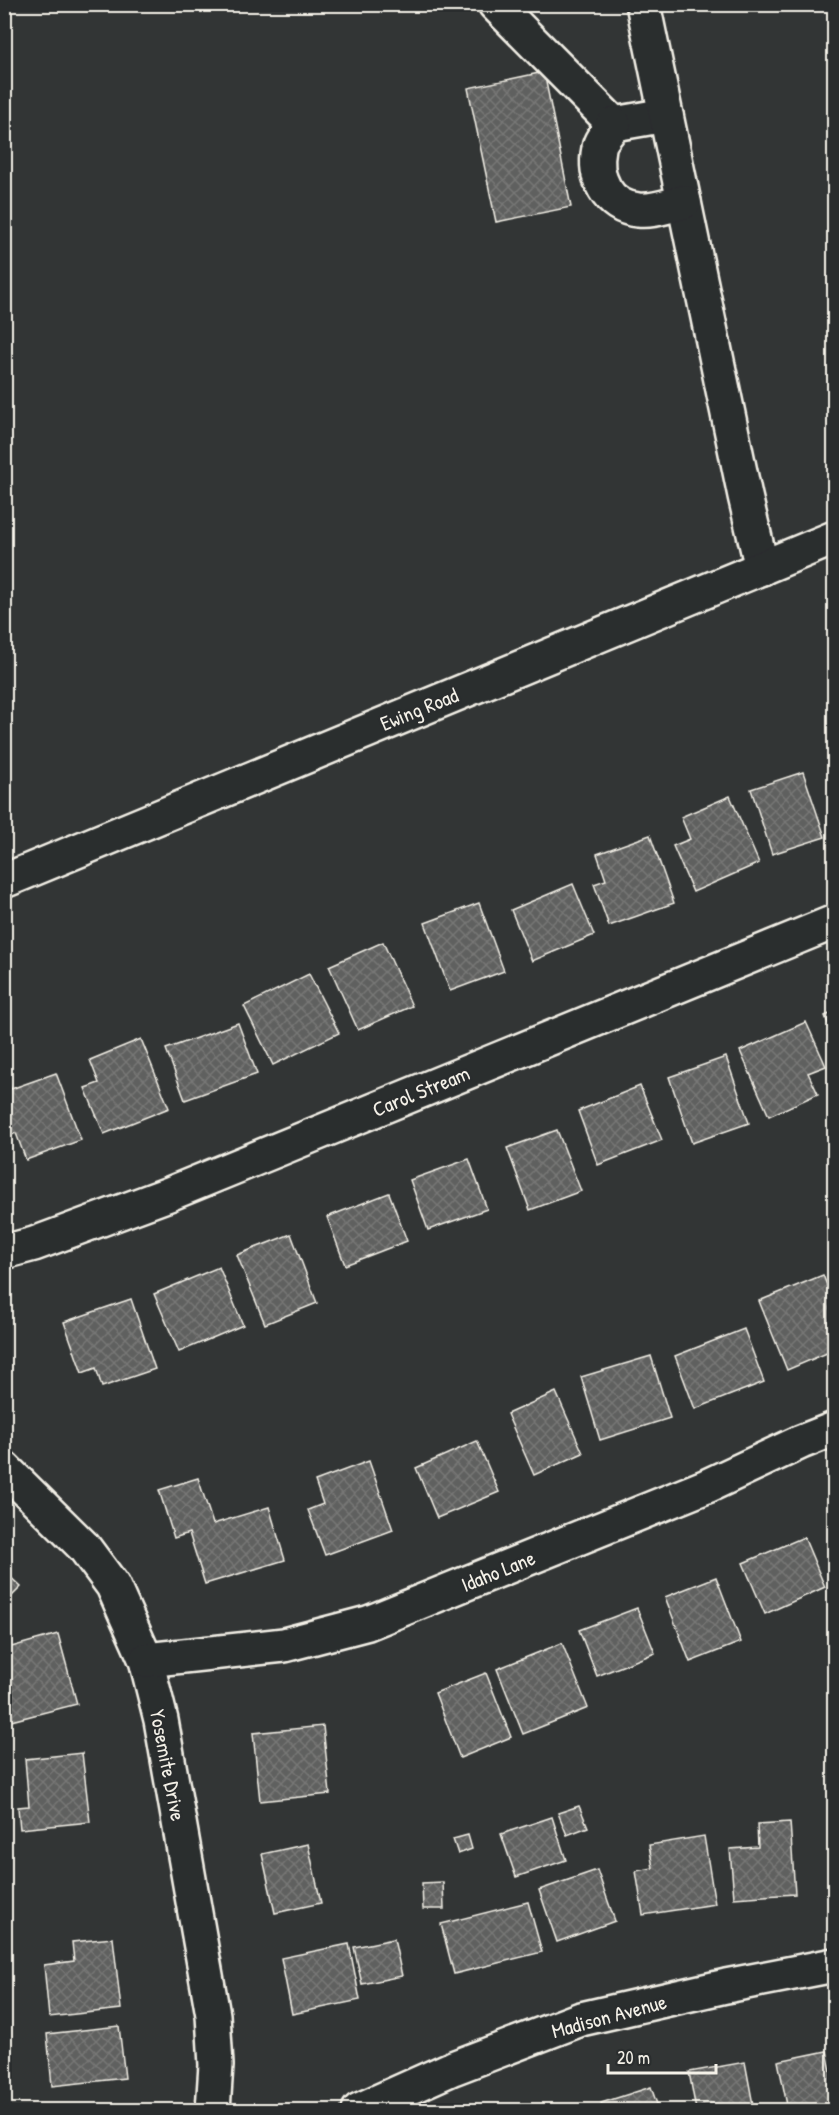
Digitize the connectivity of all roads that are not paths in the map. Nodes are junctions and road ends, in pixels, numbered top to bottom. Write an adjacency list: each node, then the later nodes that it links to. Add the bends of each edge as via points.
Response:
1 (495, 4): 4 (street)
2 (643, 4): 3 (street)
3 (666, 115): 4 (street); 5 (street)
4 (614, 124): 5 (street, via 599,146 598,167 604,192 621,207 640,211)
5 (684, 202): 7 (street)
6 (834, 538): 7 (street, Ewing Road)
7 (762, 568): 8 (street, Ewing Road)
8 (4, 881)
9 (834, 922): 10 (street, Carol Stream, via 169,1194)
10 (4, 1252)
11 (834, 1429): 13 (street, Idaho Lane, via 707,1486 368,1623 284,1645)
12 (4, 1468): 13 (street, Yosemite Drive, via 84,1547 113,1586)
13 (146, 1660): 15 (street, Yosemite Drive, via 161,1719 213,2015)
14 (834, 1965): 16 (street, Madison Avenue, via 581,2019 453,2068)
15 (213, 2110)
16 (360, 2110)

